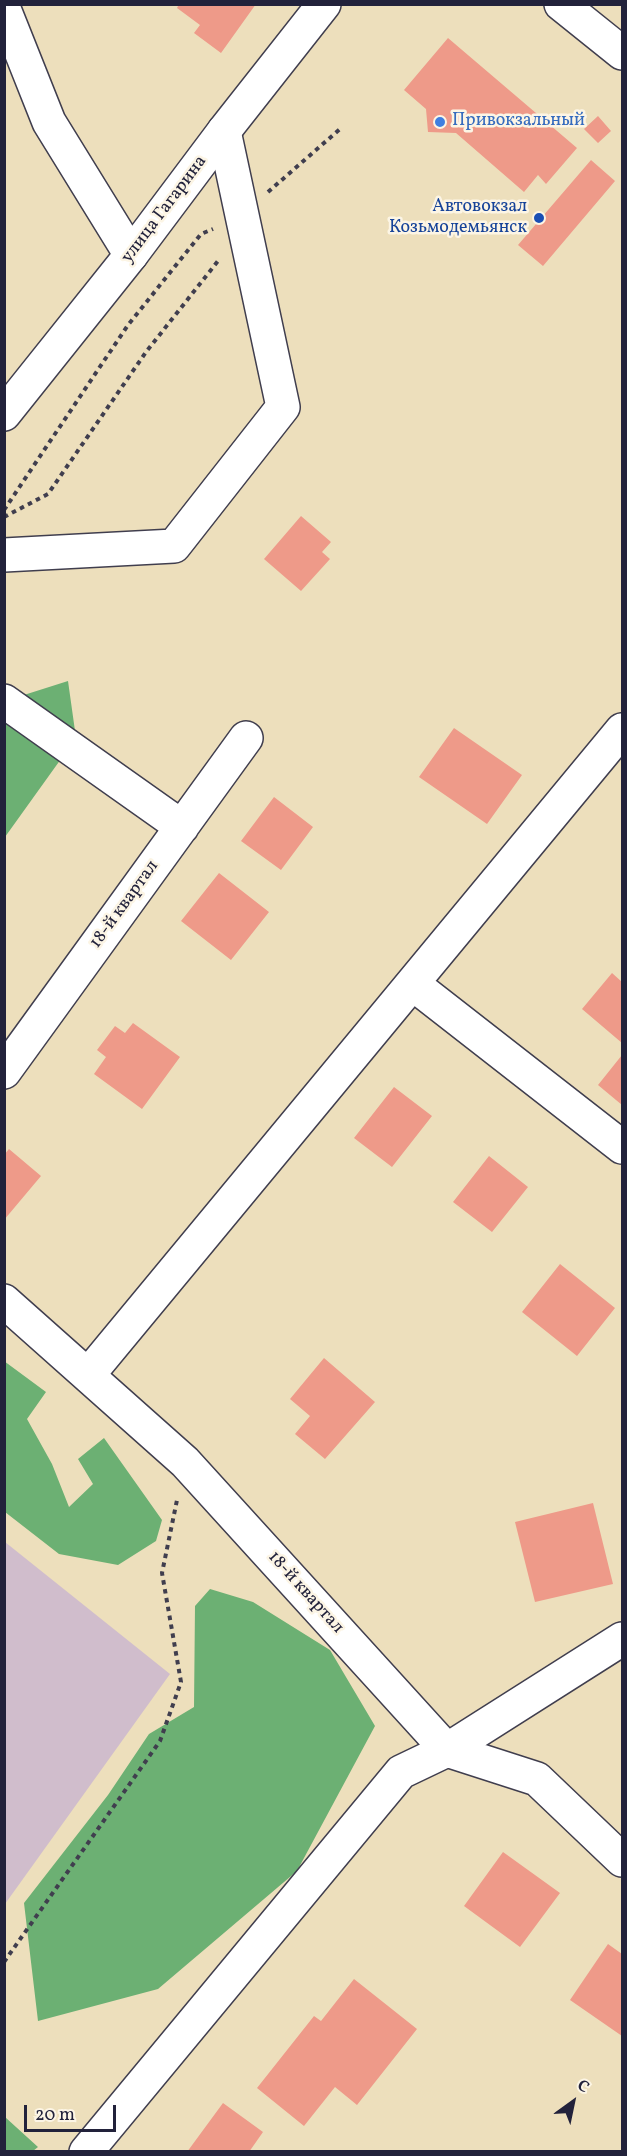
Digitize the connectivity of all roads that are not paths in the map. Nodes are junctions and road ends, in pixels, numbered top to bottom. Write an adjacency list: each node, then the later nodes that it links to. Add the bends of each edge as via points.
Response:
1 (324, 4): 5 (street, улица Гагарина)
2 (561, 4): 4 (street)
3 (4, 9): 6 (street, via 49,122)
4 (622, 53)
5 (224, 131): 6 (street, улица Гагарина); 8 (street, via 283,407 174,546)
6 (131, 255): 7 (street, улица Гагарина)
7 (4, 414)
8 (4, 555)
9 (4, 701): 12 (street)
10 (622, 730): 13 (street)
11 (246, 738): 12 (street, 18-й квартал)
12 (182, 827): 14 (street, 18-й квартал)
13 (413, 984): 15 (street); 17 (street)
14 (4, 1072)
15 (622, 1147)
16 (4, 1301): 17 (street, 18-й квартал)
17 (88, 1376): 19 (street, 18-й квартал, via 185,1462)
18 (622, 1639): 19 (street)
19 (447, 1750): 20 (street, via 537,1779); 21 (street, via 401,1772)
20 (622, 1860)
21 (86, 2151)

